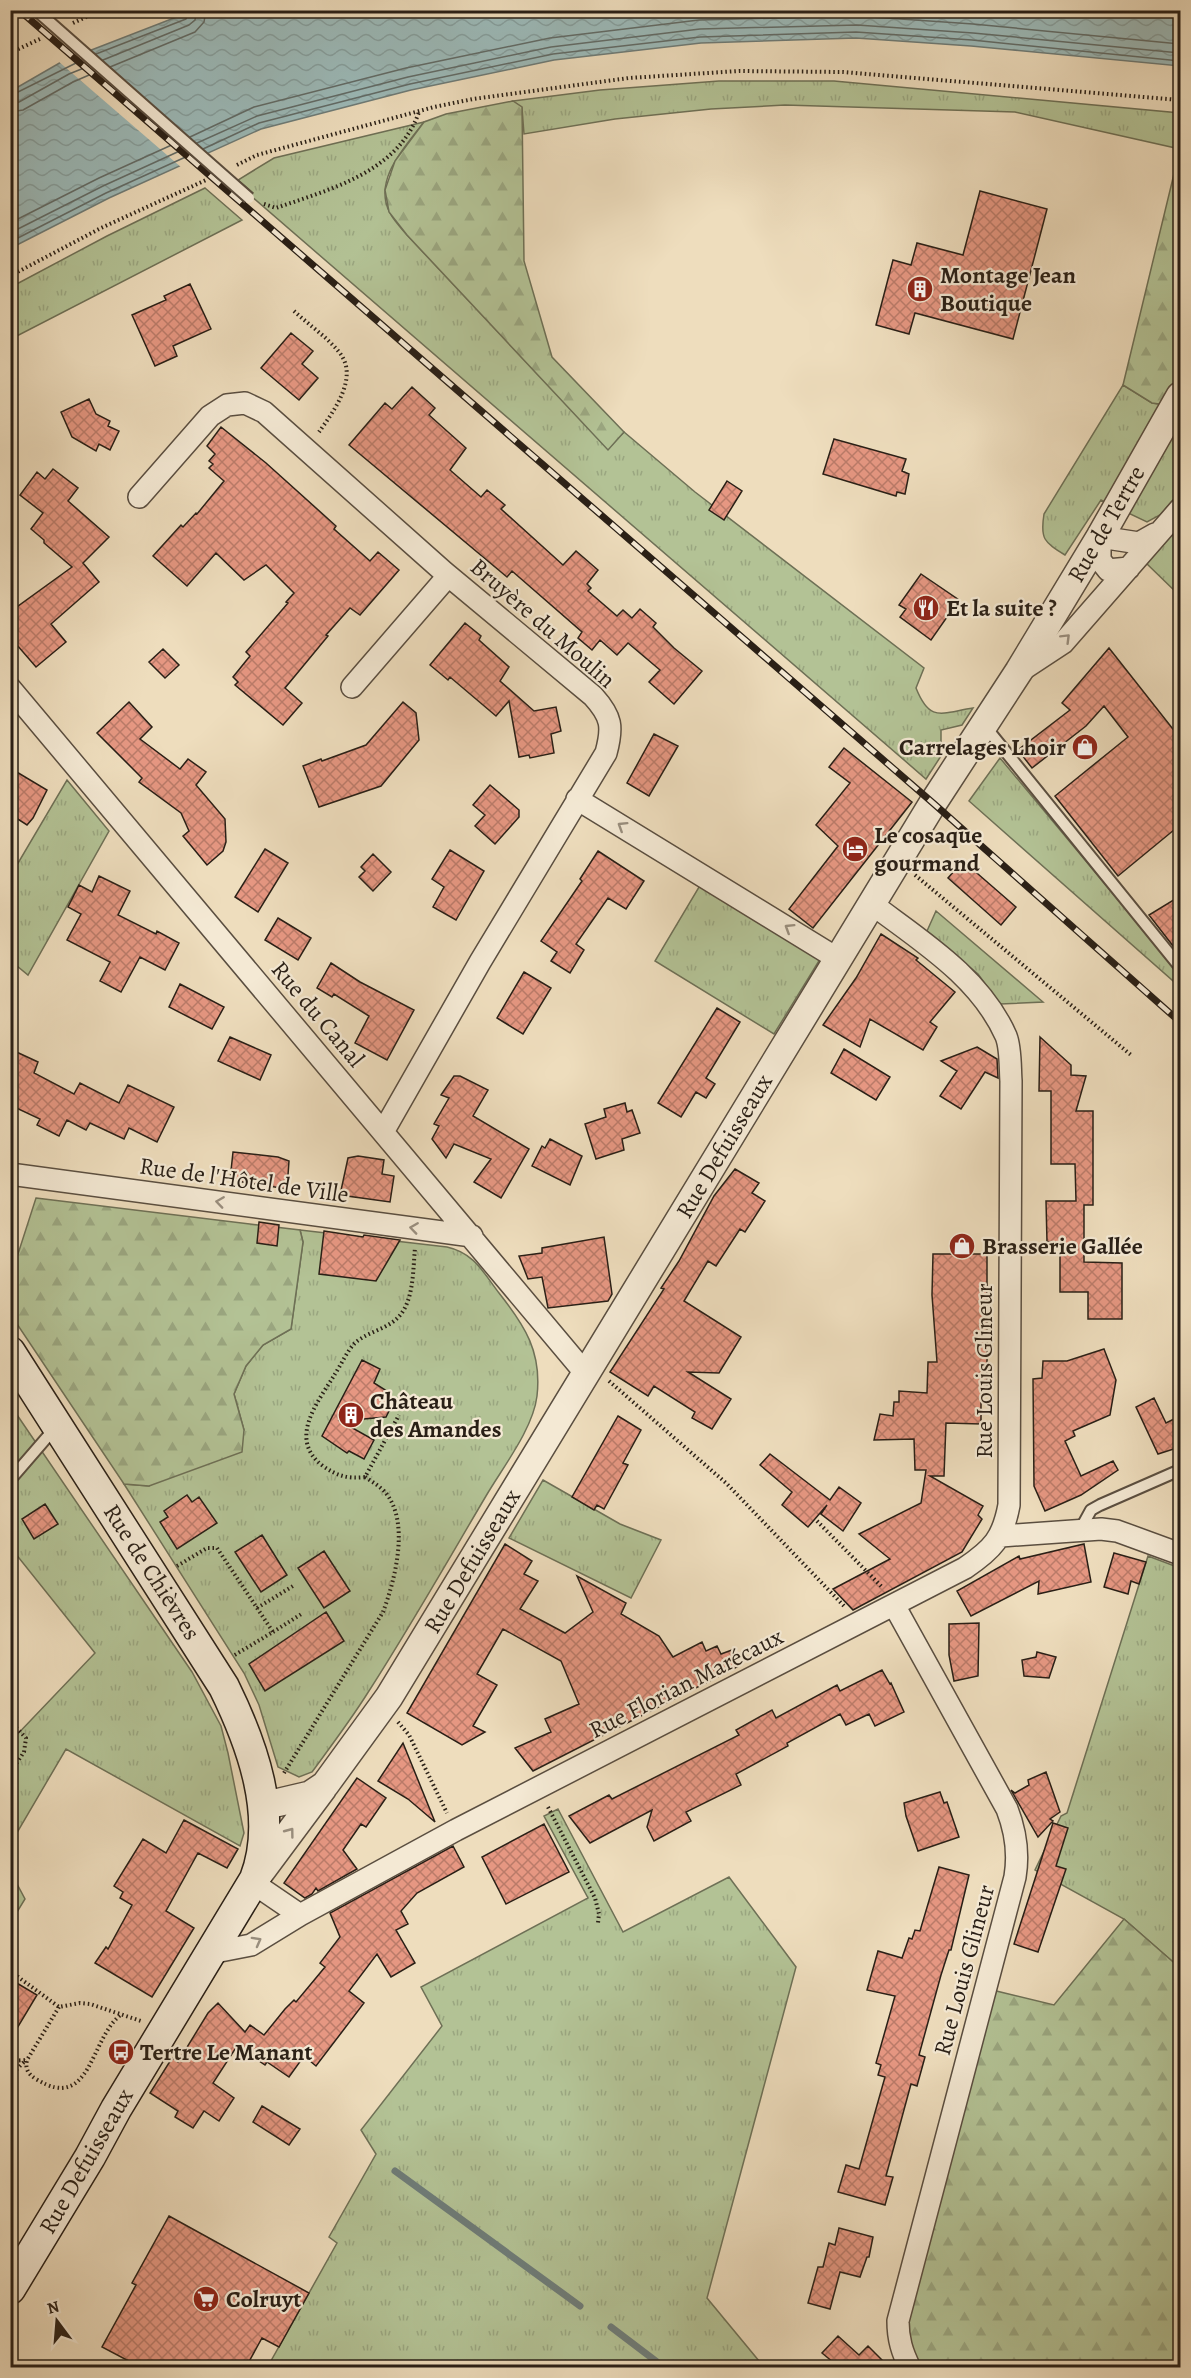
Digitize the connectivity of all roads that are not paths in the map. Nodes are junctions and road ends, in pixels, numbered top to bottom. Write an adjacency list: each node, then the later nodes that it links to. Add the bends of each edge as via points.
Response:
1 (36, 10): 2 (lane, bridge)
2 (249, 198)
3 (1180, 396): 7 (street, Rue de Tertre)
4 (139, 497): 9 (street, Bruyère du Moulin, via 210,416 227,405 245,403 264,412)
5 (1180, 509): 6 (street)
6 (1161, 531): 7 (street, via 1139,543); 8 (street)
7 (1100, 537): 8 (street, via 1100,560 1108,570); 10 (street, Rue de Tertre)
8 (1129, 568): 10 (street, one-way to 8, via 1063,643)
9 (448, 576): 11 (street); 14 (street, Bruyère du Moulin, via 602,705 612,732 606,753)
10 (1019, 671): 13 (street, Rue de Tertre)
11 (352, 687)
12 (10, 688): 19 (street, Rue du Canal)
13 (984, 725): 15 (street, Rue de Tertre); 18 (lane)
14 (577, 799): 17 (street, one-way to 14); 19 (street, Bruyère du Moulin)
15 (933, 803): 16 (street, Rue Defuisseaux)
16 (872, 904): 17 (street, Rue Defuisseaux); 28 (street, Rue Louis Glineur, via 952,965 987,1002 1007,1038 1011,1081 1009,1505)
17 (838, 959): 23 (street, Rue Defuisseaux)
18 (1180, 967)
19 (383, 1132): 21 (street, Rue du Canal)
20 (10, 1174): 21 (street, Rue de l'Hôtel de Ville, one-way to 20)
21 (471, 1236): 23 (street, Rue du Canal)
22 (10, 1352): 24 (main road, Rue de Chièvres)
23 (586, 1374): 31 (street, Rue Defuisseaux, via 382,1708)
24 (57, 1425): 26 (lane); 32 (main road, Rue de Chièvres, via 224,1687 241,1725)
25 (1180, 1470): 27 (lane, via 1091,1510)
26 (10, 1480)
27 (1079, 1530): 28 (street); 29 (street, via 1117,1531)
28 (1001, 1536): 30 (street, Rue Florian Marécaux, via 971,1563)
29 (1180, 1554)
30 (894, 1605): 34 (street, Rue Florian Marécaux, via 456,1830); 37 (street, Rue Louis Glineur, via 1007,1809 1017,1846 1015,1877 898,2321 902,2352)
31 (325, 1785): 32 (street, Rue Defuisseaux, via 310,1795); 33 (street, one-way to 31)
32 (262, 1806): 33 (main road, Rue Defuisseaux, via 263,1859)
33 (254, 1881): 34 (street); 35 (main road, Rue Defuisseaux)
34 (300, 1915): 35 (street, Rue Florian Marécaux, one-way to 34, via 251,1945)
35 (210, 1953): 36 (main road, Rue Defuisseaux)
36 (10, 2289)
37 (910, 2367)

